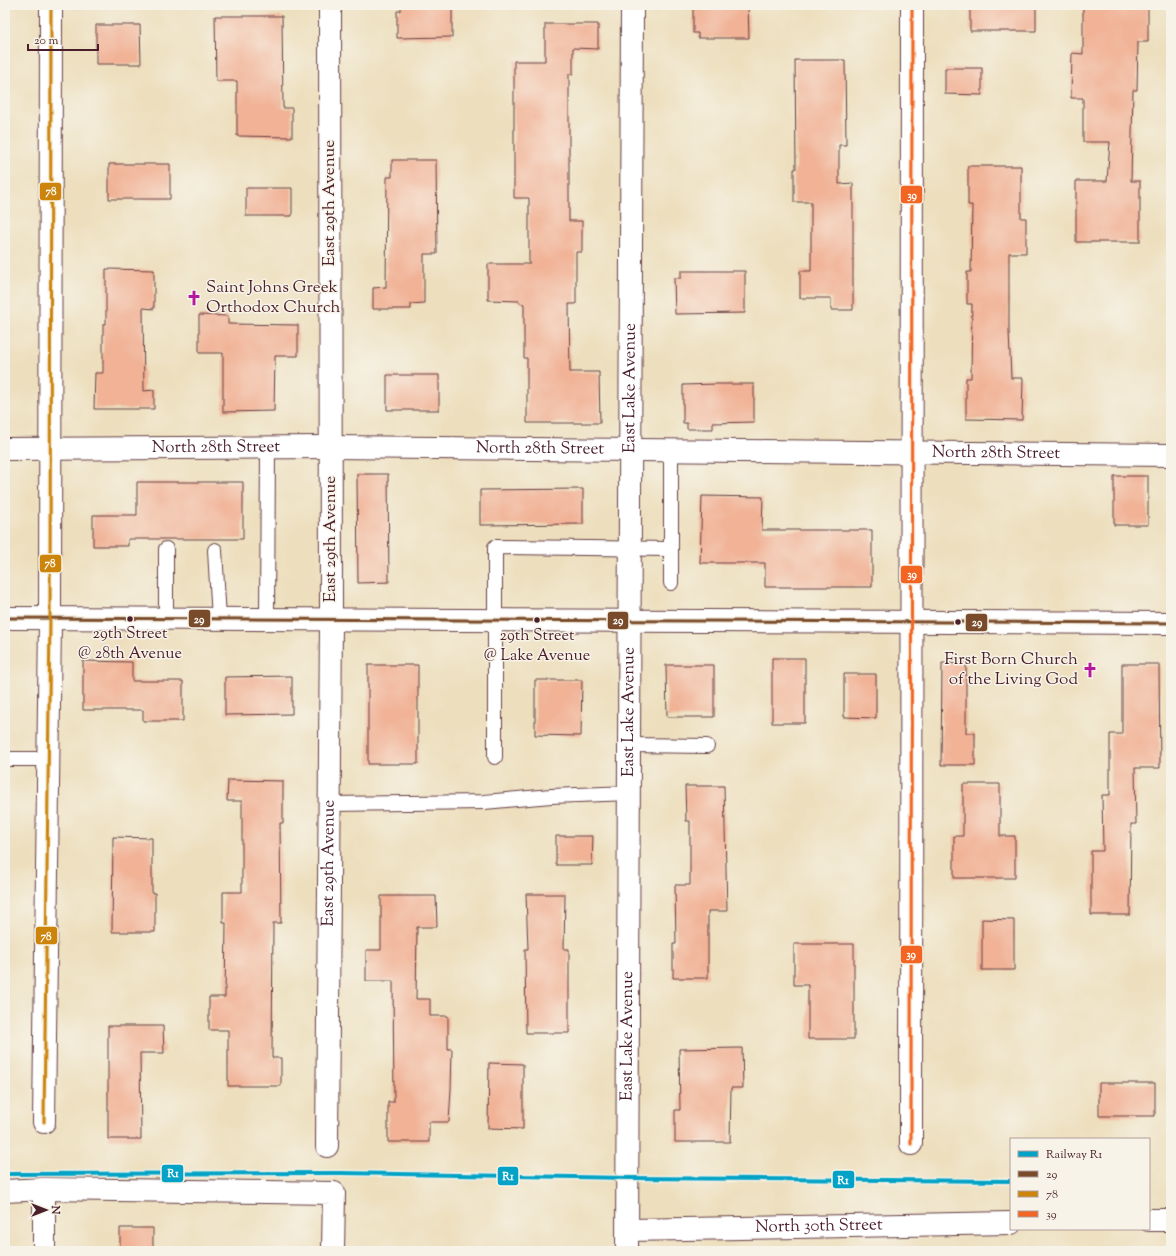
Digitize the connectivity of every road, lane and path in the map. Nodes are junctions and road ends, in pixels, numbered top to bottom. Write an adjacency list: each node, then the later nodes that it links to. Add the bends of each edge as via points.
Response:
1 (51, 5): 8 (street)
2 (330, 5): 5 (street, East 29th Avenue)
3 (632, 5): 9 (street, East Lake Avenue)
4 (912, 5): 11 (street)
5 (330, 447): 6 (street, North 28th Street); 9 (street, North 28th Street); 23 (street, East 29th Avenue)
6 (268, 448): 8 (street, North 28th Street); 22 (lane)
7 (5, 449): 8 (street, North 28th Street)
8 (50, 449): 19 (street)
9 (631, 450): 10 (street, North 28th Street); 14 (street, East Lake Avenue)
10 (671, 451): 11 (street, North 28th Street); 15 (lane)
11 (912, 453): 12 (street, North 28th Street); 26 (street)
12 (1171, 456)
13 (166, 549): 20 (lane)
14 (630, 549): 15 (lane); 24 (lane, via 495,548); 25 (street, East Lake Avenue)
15 (670, 549): 17 (lane)
16 (215, 550): 21 (lane)
17 (671, 583)
18 (5, 618): 19 (street)
19 (50, 619): 20 (street); 32 (street)
20 (166, 619): 21 (street)
21 (219, 619): 22 (street)
22 (267, 620): 23 (street)
23 (331, 620): 24 (street); 34 (street, East 29th Avenue)
24 (495, 621): 25 (street); 30 (lane)
25 (630, 621): 26 (street); 28 (street, East Lake Avenue)
26 (911, 622): 27 (street); 36 (street)
27 (1171, 623)
28 (630, 745): 29 (lane); 33 (street, East Lake Avenue)
29 (707, 746)
30 (495, 757)
31 (5, 759): 32 (lane)
32 (49, 759): 35 (street)
33 (630, 793): 34 (lane, via 476,802); 43 (street, East Lake Avenue)
34 (330, 804): 37 (street, East 29th Avenue)
35 (44, 1122)
36 (911, 1144)
37 (327, 1146)
38 (44, 1189): 39 (street); 44 (street); 45 (street, via 334,1193)
39 (5, 1191)
40 (1150, 1220): 41 (street)
41 (1171, 1220)
42 (1010, 1223): 43 (street, North 30th Street)
43 (628, 1230): 46 (street, East Lake Avenue)
44 (44, 1251)
45 (333, 1251)
46 (627, 1251)

